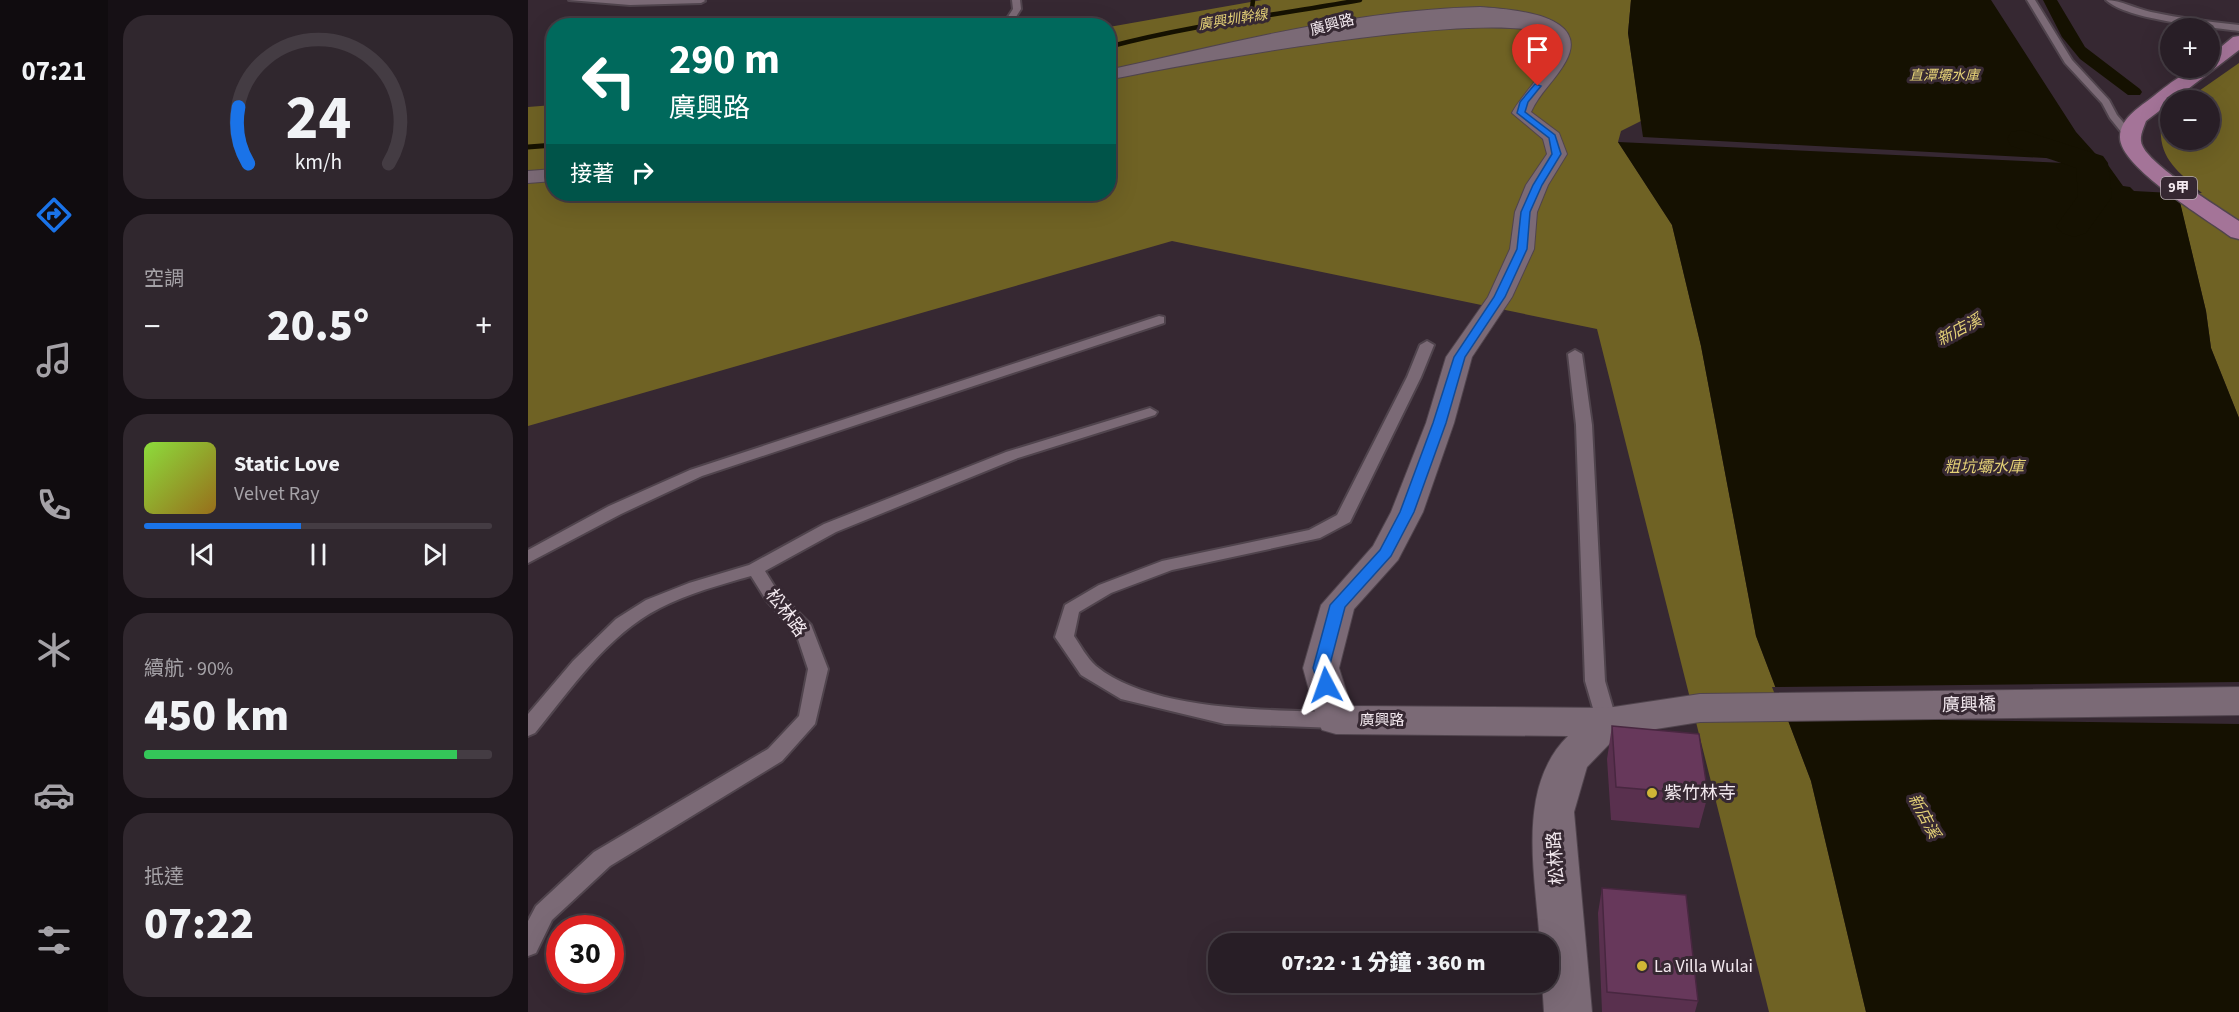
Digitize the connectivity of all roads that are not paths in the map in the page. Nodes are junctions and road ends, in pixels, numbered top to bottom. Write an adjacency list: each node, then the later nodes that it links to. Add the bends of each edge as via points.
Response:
1 (573, 0): 5 (lane)
2 (1016, 0): 7 (lane, via 1017,9)
3 (2031, 0): 16 (lane, via 2068,61 2106,102)
4 (2110, 0): 8 (lane, via 2134,10)
5 (701, 1)
6 (2157, 5): 9 (lane)
7 (1011, 18)
8 (2173, 18)
9 (2176, 18)
10 (2220, 25): 11 (lane)
11 (2239, 28)
12 (2239, 41): 13 (main road)
13 (2220, 56)
14 (1116, 73): 28 (street, 廣興路, via 1368,15 1458,2 1529,13 1560,36 1563,48 1553,70 1524,102 1521,113 1552,136 1557,154 1537,185 1526,212 1522,249 1500,297 1459,357 1407,512 1386,552 1338,605 1321,668)
15 (2191, 78): 16 (main road, via 2137,118)
16 (2130, 136): 19 (main road, 9甲, via 2133,149 2149,167)
17 (546, 176): 18 (street)
18 (528, 177)
19 (2239, 232)
20 (1159, 320): 24 (lane, via 696,473 615,510)
21 (1426, 345): 28 (lane, via 1344,518 1314,534 1168,565 1105,589 1071,609 1064,637 1088,670 1128,694 1225,716)
22 (1575, 354): 29 (lane, via 1584,425 1594,681)
23 (1150, 412): 25 (lane, via 1012,455 830,528)
24 (528, 557)
25 (755, 570): 30 (lane, via 685,590 639,612 588,655); 31 (lane, 松林路, via 772,596 804,630 818,669 808,719 775,755 602,859 544,913)
26 (2239, 701): 27 (street, 廣興橋)
27 (1700, 708): 29 (street, 廣興路)
28 (1336, 720): 29 (street, 廣興路)
29 (1607, 722): 32 (street, 松林路, via 1569,760 1553,812)
30 (528, 728)
31 (528, 945)
32 (1569, 1012)

